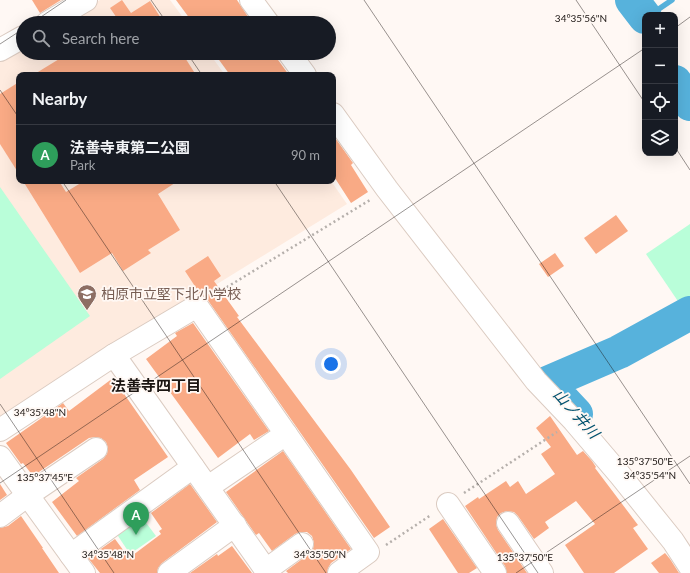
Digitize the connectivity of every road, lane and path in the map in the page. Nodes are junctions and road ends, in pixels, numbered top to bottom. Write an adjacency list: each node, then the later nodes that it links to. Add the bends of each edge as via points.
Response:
1 (86, 0): 3 (street)
2 (252, 0): 4 (street)
3 (59, 16)
4 (263, 16)
5 (16, 41): 6 (street)
6 (0, 50)
7 (294, 60): 8 (street)
8 (303, 72)
9 (336, 118): 10 (street)
10 (387, 189): 11 (path); 13 (street, via 536,381)
11 (197, 306): 12 (street); 15 (street)
12 (114, 355): 14 (street); 18 (street)
13 (574, 421): 21 (path); 28 (street, via 673,541)
14 (0, 430)
15 (286, 434): 19 (street); 26 (street)
16 (96, 449): 20 (street)
17 (0, 457): 20 (street)
18 (193, 466): 19 (street); 27 (street)
19 (208, 487): 24 (street)
20 (28, 496): 22 (street); 27 (street)
21 (448, 504): 26 (path, via 386,545); 34 (street)
22 (0, 516)
23 (508, 523): 30 (street)
24 (235, 525): 29 (street); 32 (street)
25 (302, 544): 29 (street)
26 (368, 552): 33 (street)
27 (71, 555): 31 (street)
28 (690, 567)
29 (267, 572)
30 (538, 572)
31 (84, 573)
32 (168, 573)
33 (339, 573)
34 (495, 573)

